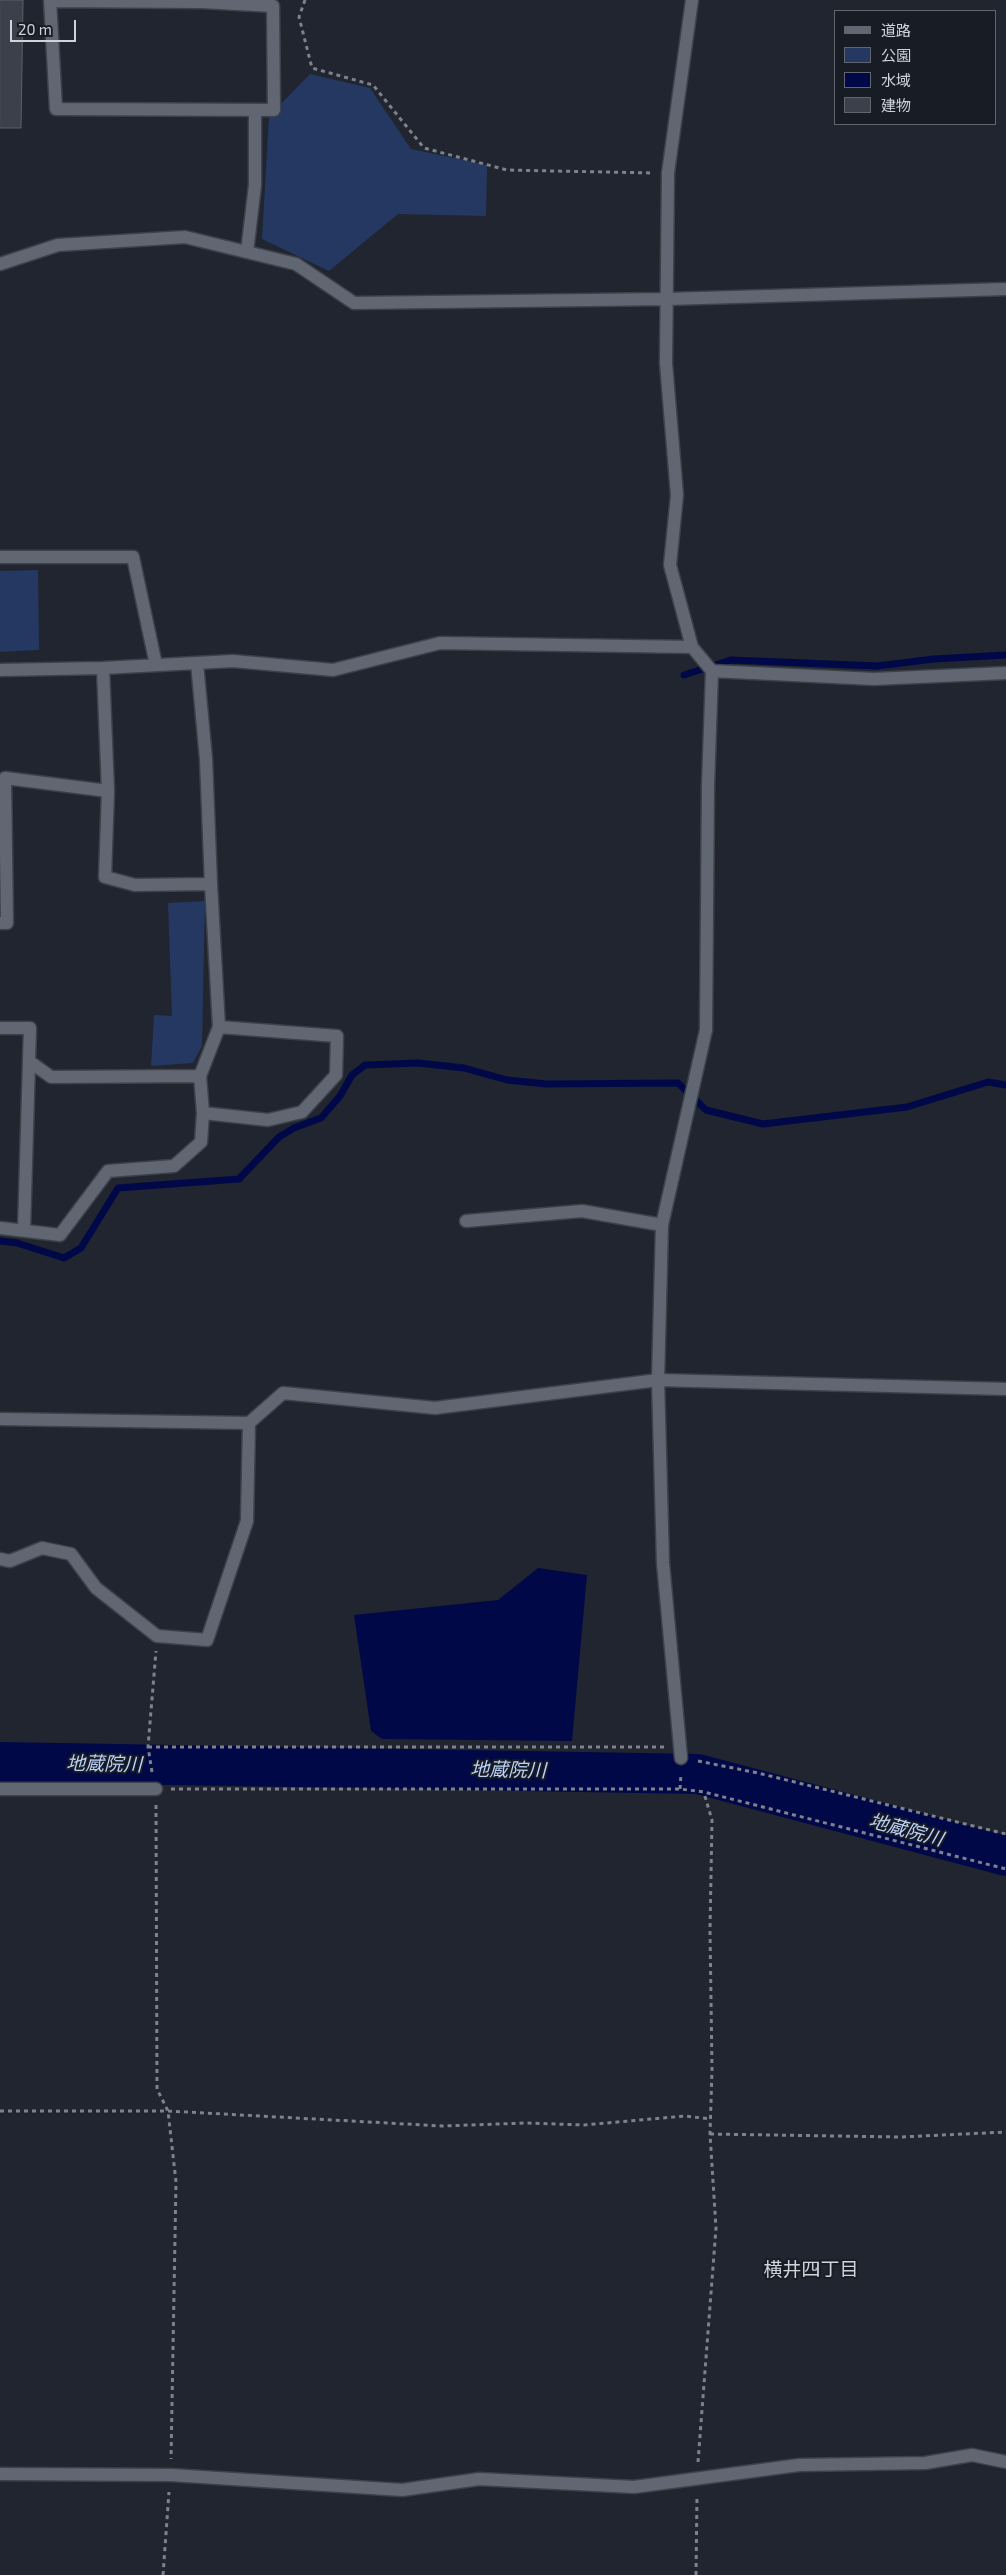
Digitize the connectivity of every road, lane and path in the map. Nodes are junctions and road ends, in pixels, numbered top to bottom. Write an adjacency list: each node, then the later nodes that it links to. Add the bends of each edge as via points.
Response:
1 (50, 0): 4 (street); 5 (street, via 56,109)
2 (305, 0): 6 (path, via 299,17 312,68 372,85 424,148 507,170)
3 (692, 0): 6 (street)
4 (202, 1): 5 (street, via 273,6 274,110)
5 (255, 110): 7 (street, via 255,185)
6 (668, 173): 10 (street)
7 (247, 252): 8 (street, via 185,237 58,245); 10 (street, via 296,264 354,303)
8 (0, 264)
9 (1006, 289): 10 (street)
10 (667, 299): 12 (street, via 666,363 677,495 670,566)
11 (0, 558): 14 (street, via 133,557)
12 (692, 647): 13 (street, via 440,643 333,670 232,661); 17 (street)
13 (197, 663): 14 (street); 20 (street, via 206,759)
14 (156, 666): 15 (street)
15 (103, 668): 16 (street); 19 (street)
16 (0, 670)
17 (712, 671): 18 (street, via 874,679); 28 (street, via 706,1030)
18 (1006, 673)
19 (108, 791): 20 (street, via 104,877 135,885); 21 (street, via 5,778 7,923)
20 (211, 884): 22 (street)
21 (0, 923)
22 (219, 1027): 25 (street); 26 (street, via 337,1036 336,1075 302,1112 268,1120)
23 (0, 1028): 24 (street, via 30,1028)
24 (30, 1061): 25 (street, via 51,1077); 30 (street)
25 (200, 1076): 26 (street)
26 (203, 1113): 30 (street, via 200,1142 174,1166 108,1171 60,1235)
27 (466, 1221): 28 (street, via 582,1211)
28 (662, 1225): 31 (street)
29 (0, 1228): 30 (street)
30 (24, 1230)
31 (658, 1380): 32 (street); 34 (street, via 435,1408 283,1393); 38 (street, via 663,1563)
32 (1006, 1389)
33 (0, 1419): 34 (street)
34 (248, 1423): 36 (street, via 247,1521 207,1640)
35 (0, 1559): 36 (street, via 10,1561 42,1548 71,1554 96,1588)
36 (157, 1636): 37 (path)
37 (148, 1747): 38 (path); 41 (path)
38 (681, 1752): 44 (path)
39 (680, 1782): 42 (path)
40 (0, 1789): 41 (street)
41 (156, 1789): 42 (path); 47 (path, via 157,2089)
42 (680, 1789): 43 (path)
43 (704, 1792): 45 (path); 48 (path, via 712,1820)
44 (1006, 1834)
45 (1006, 1869)
46 (0, 2111): 47 (path)
47 (168, 2111): 48 (path, via 442,2126 584,2125 684,2116); 53 (path, via 176,2182)
48 (711, 2119): 50 (path)
49 (1006, 2132): 50 (path, via 901,2137)
50 (710, 2134): 54 (path, via 716,2228)
51 (1006, 2462): 54 (street, via 972,2455 925,2463 799,2465)
52 (0, 2474): 53 (street)
53 (171, 2475): 54 (street, via 402,2490 479,2479 634,2487); 55 (path)
54 (697, 2479): 56 (path)
55 (163, 2575)
56 (696, 2575)

